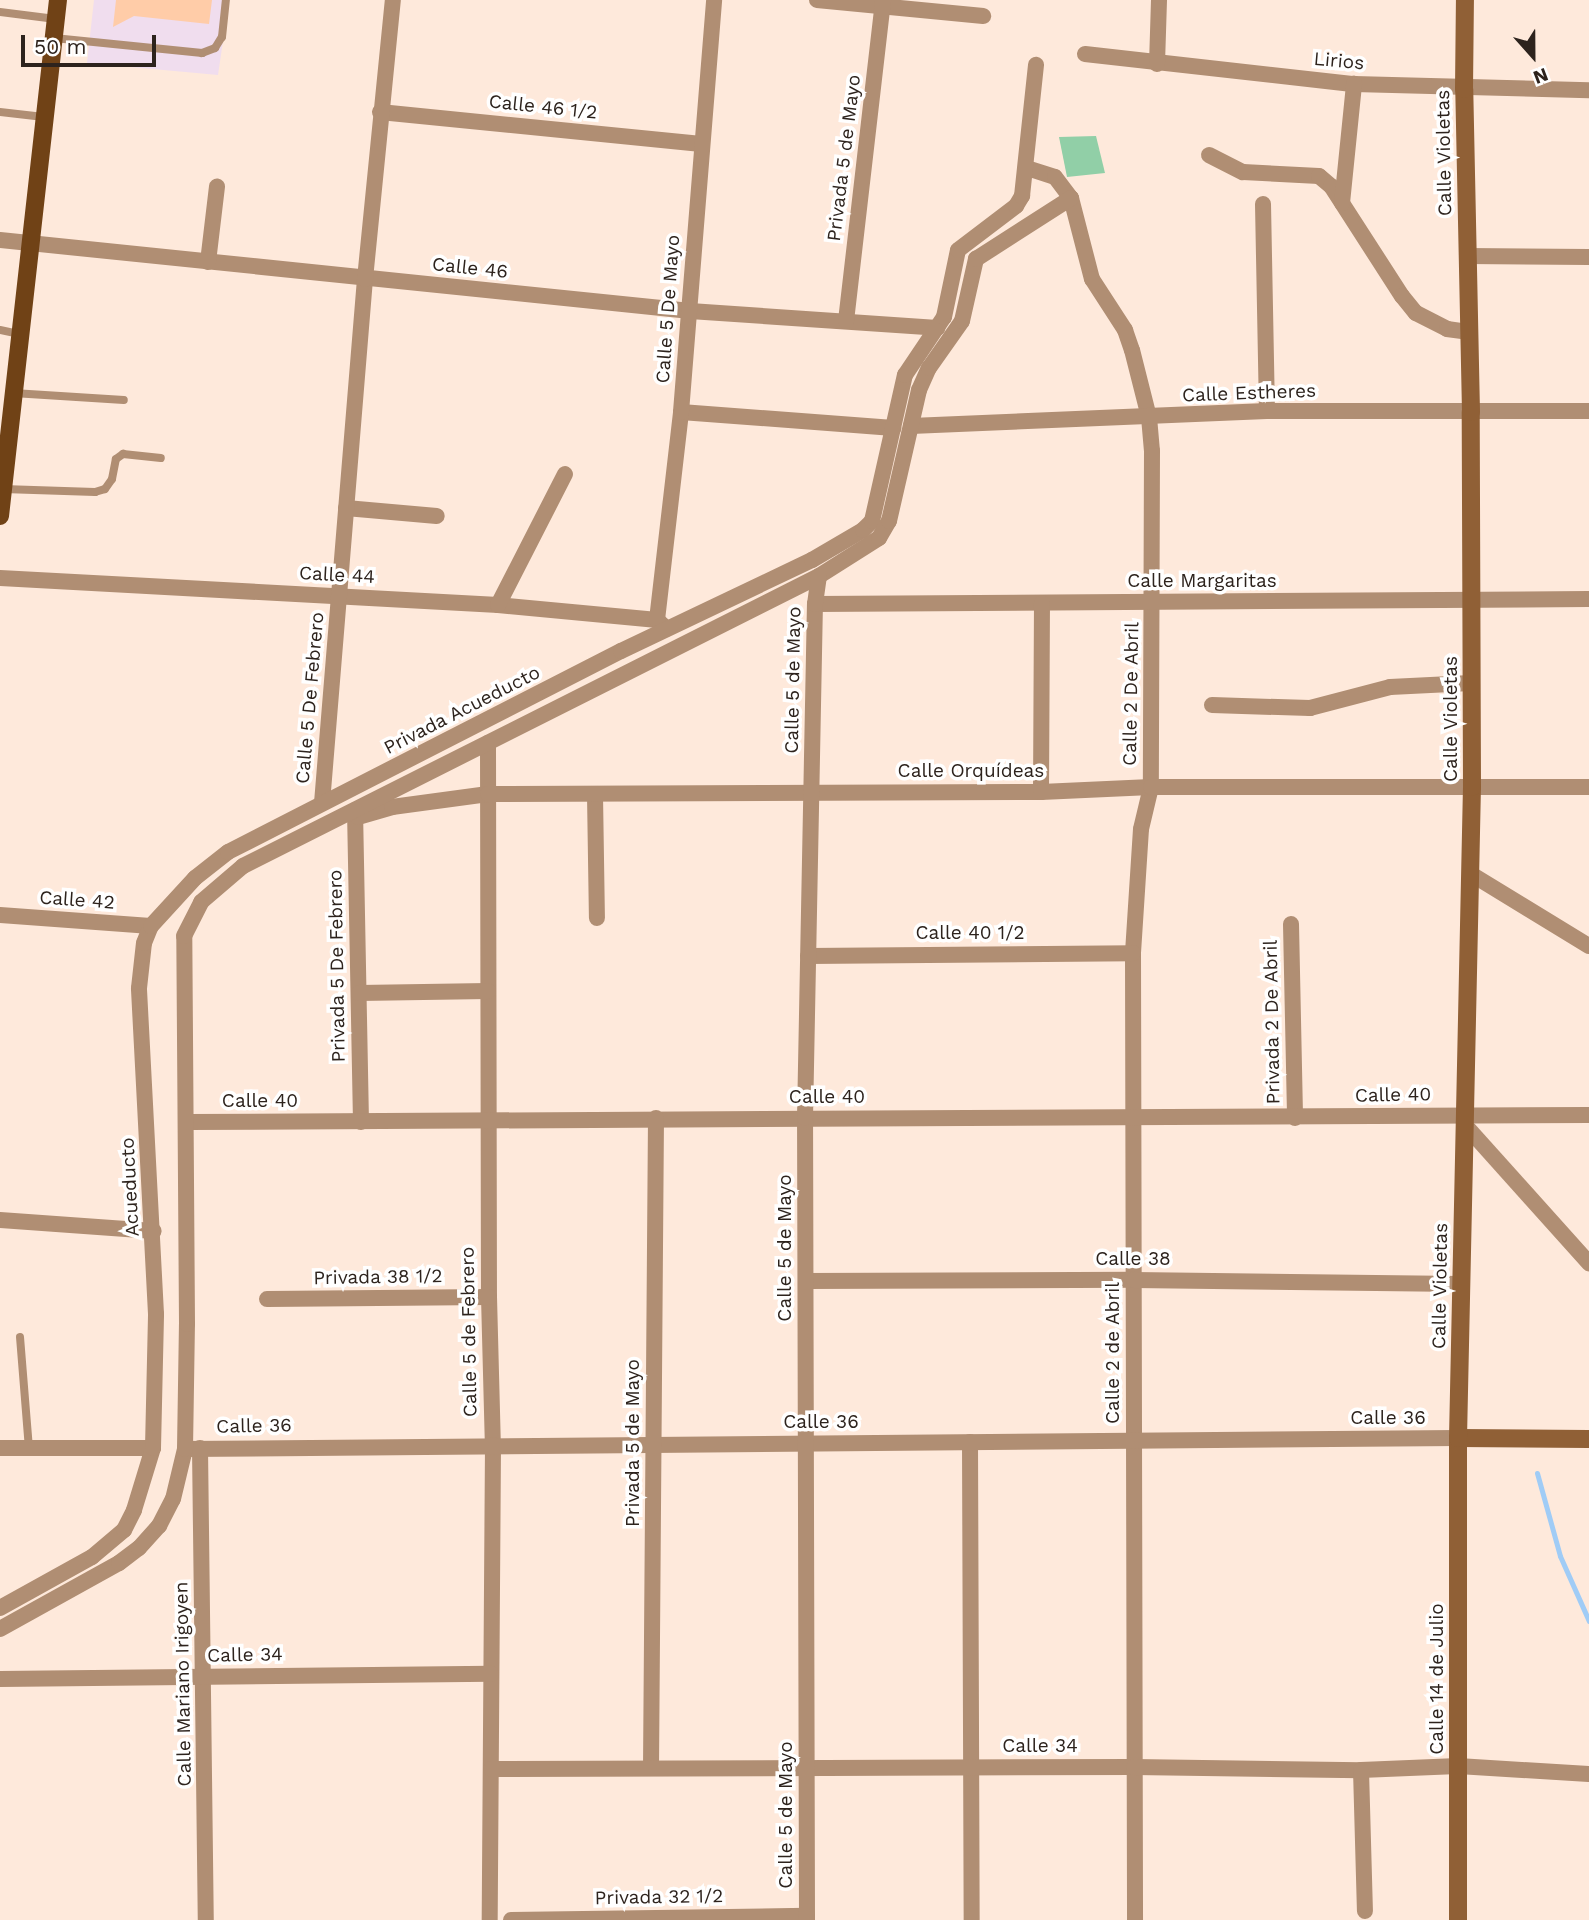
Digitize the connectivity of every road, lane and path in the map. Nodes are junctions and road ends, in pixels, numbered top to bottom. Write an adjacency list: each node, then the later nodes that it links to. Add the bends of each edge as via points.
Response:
1 (58, 0): 11 (main road)
2 (226, 0): 12 (lane, via 222,37 215,48 202,53)
3 (393, 0): 20 (street, Calle 5 De Febrero)
4 (714, 0): 22 (street, Calle 5 De Mayo)
5 (817, 0): 8 (street)
6 (1159, 0): 14 (street)
7 (1465, 0): 17 (street, Calle Violetas)
8 (883, 4): 10 (street); 36 (street, Privada 5 de Mayo)
9 (0, 12): 11 (lane)
10 (983, 16)
11 (56, 19): 12 (main road)
12 (54, 38): 21 (main road)
13 (1086, 54): 14 (street, Lirios)
14 (1157, 64): 16 (street, Lirios)
15 (1036, 65): 24 (street)
16 (1354, 84): 17 (street, Lirios); 28 (street)
17 (1464, 89): 18 (street, Lirios); 31 (street, Calle Violetas)
18 (1589, 90)
19 (0, 112): 21 (lane)
20 (380, 112): 22 (street, Calle 46 1/2); 34 (street, Calle 5 De Febrero)
21 (44, 117): 30 (main road)
22 (701, 144): 35 (street, Calle 5 De Mayo)
23 (1209, 155): 28 (street, via 1243,172 1319,176)
24 (1027, 168): 26 (street, via 1055,177); 37 (street, Privada Acueducto, via 1026,187 1016,206 958,250 948,305)
25 (217, 187): 33 (street)
26 (1071, 198): 47 (street, Calle 2 De Abril, via 1093,279 1125,330); 48 (street, via 976,259 962,321 929,368)
27 (1263, 204): 43 (street)
28 (1342, 204): 39 (street, via 1416,313 1430,323)
29 (0, 240): 30 (street, Calle 46)
30 (29, 244): 33 (street, Calle 46); 40 (main road)
31 (1466, 256): 32 (street); 39 (street, Calle Violetas)
32 (1589, 257)
33 (208, 262): 34 (street, Calle 46)
34 (365, 279): 35 (street, Calle 46); 53 (street, Calle 5 De Febrero)
35 (690, 311): 36 (street, Calle 46); 45 (street, Calle 5 De Mayo)
36 (846, 321): 37 (street, Calle 46)
37 (937, 328): 49 (street, Privada Acueducto, via 905,375)
38 (0, 330): 40 (lane)
39 (1468, 332): 46 (street, Calle Violetas)
40 (19, 334): 41 (main road)
41 (13, 393): 42 (lane); 52 (main road)
42 (124, 400)
43 (1267, 411): 46 (street, Calle Estheres); 47 (street, Calle Estheres)
44 (1589, 411): 46 (street, Calle Estheres)
45 (681, 412): 49 (street); 65 (street, Calle 5 De Mayo)
46 (1471, 412): 60 (street, Calle Violetas)
47 (1149, 417): 48 (street, Calle Estheres); 61 (street, Calle 2 De Abril)
48 (911, 426): 56 (street, via 886,530)
49 (893, 428): 65 (street, Privada Acueducto, via 872,521 863,530 812,560)
50 (162, 458): 52 (lane, via 123,454 116,459 105,489 95,492)
51 (565, 474): 64 (street)
52 (3, 489): 54 (main road)
53 (346, 508): 55 (street); 58 (street, Calle 5 De Febrero)
54 (0, 516)
55 (437, 516)
56 (819, 576): 63 (street, Calle 5 de Mayo); 68 (street)
57 (0, 578): 58 (street, Calle 44)
58 (339, 596): 64 (street, Calle 44); 78 (street, Calle 5 De Febrero)
59 (1589, 599): 60 (street, Calle Margaritas)
60 (1472, 600): 61 (street, Calle Margaritas); 66 (street, Calle Violetas)
61 (1153, 602): 62 (street, Calle Margaritas); 72 (street, Calle 2 De Abril)
62 (1042, 603): 63 (street, Calle Margaritas); 74 (street)
63 (815, 604): 75 (street, Calle 5 de Mayo)
64 (498, 605): 65 (street, Calle 44)
65 (662, 625): 69 (street, Privada Acueducto)
66 (1471, 683): 67 (street, via 1390,687 1311,708); 73 (street, Calle Violetas)
67 (1212, 705)
68 (488, 743): 70 (street); 76 (street, Calle 5 de Febrero)
69 (416, 757): 70 (street); 78 (street, Privada Acueducto)
70 (426, 775): 79 (street)
71 (1589, 786): 73 (street, Calle Orquídeas)
72 (1151, 787): 73 (street, Calle Orquídeas); 74 (street, Calle Orquídeas); 86 (street, Calle 2 de Abril, via 1141,830)
73 (1472, 787): 80 (street, Calle Violetas)
74 (1041, 792): 75 (street, Calle Orquídeas)
75 (812, 793): 77 (street, Calle Orquídeas); 87 (street, Calle 5 de Mayo)
76 (488, 794): 77 (street, Calle Orquídeas); 79 (street, Calle Orquídeas); 88 (street, Calle 5 de Febrero)
77 (594, 795): 82 (street)
78 (322, 803): 84 (street, Privada Acueducto, via 211,863)
79 (355, 814): 89 (street, Privada 5 De Febrero); 97 (street, via 243,866 201,902 184,936)
80 (1471, 874): 85 (street); 96 (street, Calle Violetas)
81 (0, 915): 84 (street, Calle 42)
82 (597, 918)
83 (1291, 924): 93 (street, Privada 2 De Abril)
84 (152, 926): 100 (street, Acueducto, via 144,943 139,988)
85 (1589, 946)
86 (1133, 953): 87 (street, Calle 40 1/2); 95 (street, Calle 2 de Abril)
87 (808, 956): 92 (street, Calle 5 de Mayo)
88 (488, 991): 89 (street); 94 (street, Calle 5 de Febrero)
89 (359, 993): 98 (street, Privada 5 De Febrero)
90 (1589, 1115): 96 (street, Calle 40)
91 (656, 1118): 92 (street, Calle 40); 94 (street, Calle 40); 113 (street, Privada 5 de Mayo)
92 (805, 1118): 95 (street, Calle 40); 103 (street, Calle 5 de Mayo)
93 (1295, 1118): 95 (street, Calle 40); 96 (street, Calle 40)
94 (488, 1119): 98 (street, Calle 40); 105 (street, Calle 5 de Febrero)
95 (1134, 1119): 102 (street, Calle 2 de Abril)
96 (1466, 1120): 101 (street); 104 (street, Calle Violetas)
97 (188, 1122): 98 (street, Calle 40); 117 (street)
98 (361, 1122)
99 (0, 1220): 100 (street)
100 (154, 1231): 116 (street, Acueducto)
101 (1589, 1263)
102 (1134, 1280): 103 (street, Calle 38); 104 (street, Calle 38); 110 (street, Calle 2 de Abril)
103 (806, 1281): 112 (street, Calle 5 de Mayo)
104 (1460, 1284): 108 (street, Calle Violetas)
105 (489, 1297): 106 (street, Privada 38 1/2); 114 (street, Calle 5 de Febrero)
106 (267, 1299)
107 (20, 1337): 118 (lane)
108 (1458, 1438): 109 (street); 110 (street, Calle 36); 124 (street, Calle 14 de Julio)
109 (1589, 1439)
110 (1134, 1441): 111 (street, Calle 36); 126 (street, Calle 2 de Abril)
111 (970, 1442): 112 (street, Calle 36); 125 (street)
112 (807, 1443): 113 (street, Calle 36); 128 (street, Calle 5 de Mayo)
113 (654, 1444): 114 (street, Calle 36); 127 (street, Privada 5 de Mayo)
114 (492, 1445): 117 (street, Calle 36); 121 (street, Calle 5 de Febrero)
115 (0, 1448): 118 (street)
116 (153, 1448): 118 (street); 119 (street, via 124,1530 92,1557)
117 (192, 1448): 120 (street, via 159,1526 139,1548); 122 (street, Calle Mariano Irigoyen)
118 (29, 1449)
119 (0, 1608)
120 (0, 1629)
121 (491, 1674): 122 (street, Calle 34); 129 (street, Calle 5 de Febrero)
122 (204, 1676): 123 (street, Calle 34); 134 (street, Calle Mariano Irigoyen)
123 (0, 1679)
124 (1458, 1766): 130 (street, Calle 34); 131 (street, Calle 34); 139 (street, Calle 14 de Julio)
125 (971, 1767): 126 (street, Calle 34); 128 (street, Calle 34); 137 (street)
126 (1135, 1767): 130 (street, Calle 34); 138 (street, Calle 2 de Abril)
127 (651, 1768): 128 (street, Calle 34); 129 (street, Calle 34)
128 (807, 1768): 133 (street, Calle 5 de Mayo)
129 (491, 1769): 135 (street, Calle 5 de Febrero)
130 (1361, 1770): 132 (street)
131 (1589, 1774)
132 (1365, 1911)
133 (807, 1918): 136 (street, Privada 32 1/2)
134 (206, 1920)
135 (490, 1920)
136 (511, 1920)
137 (972, 1920)
138 (1135, 1920)
139 (1458, 1920)

